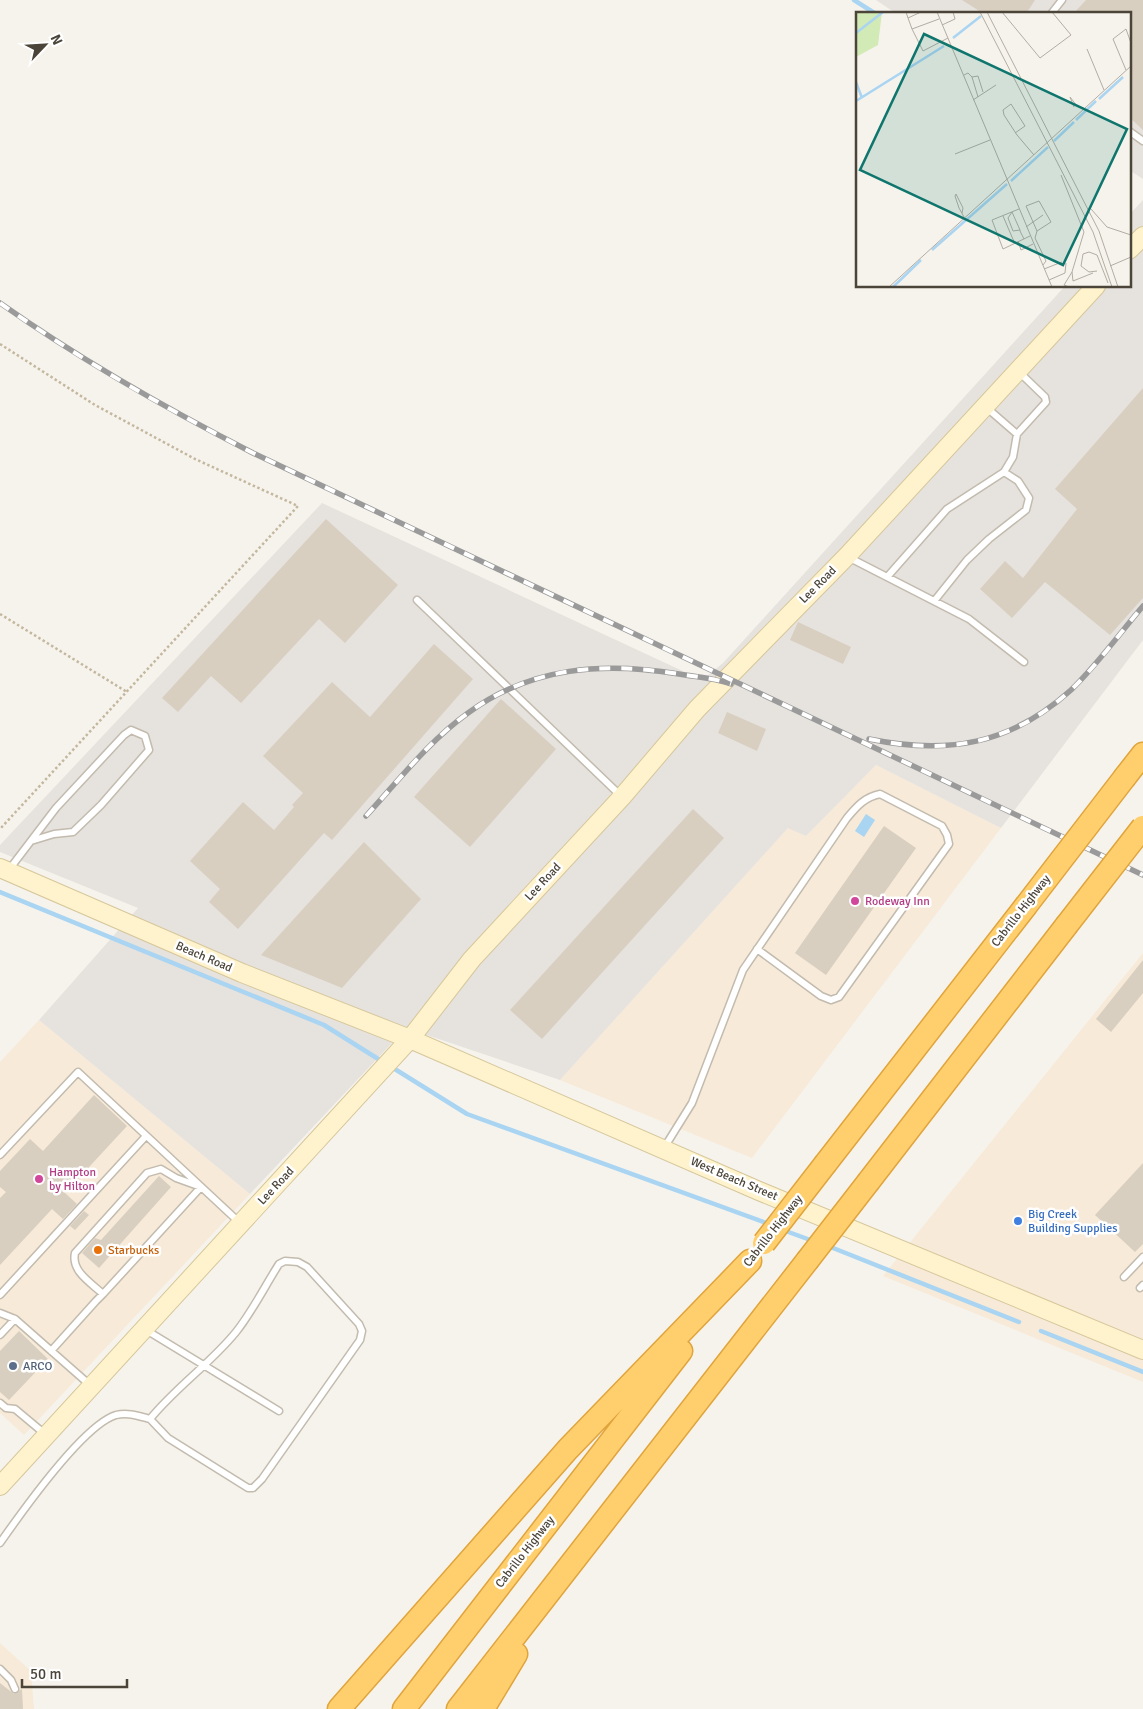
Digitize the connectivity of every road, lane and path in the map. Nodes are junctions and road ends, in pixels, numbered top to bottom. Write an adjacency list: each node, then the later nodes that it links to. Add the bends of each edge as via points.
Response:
1 (1062, 0): 2 (lane)
2 (1052, 12)
3 (1130, 132): 4 (lane)
4 (1143, 141)
5 (1143, 236): 6 (main road)
6 (1130, 249)
7 (1094, 288): 9 (main road, Lee Road)
8 (0, 344): 19 (path, via 96,405 195,459 298,506)
9 (1018, 371): 10 (main road, Lee Road); 11 (lane, via 1045,397 1046,402)
10 (985, 406): 11 (lane); 13 (main road, Lee Road)
11 (1017, 434): 12 (lane, via 1013,457)
12 (1004, 472): 14 (lane, via 948,509); 16 (lane, via 1018,481 1029,498 1026,510 982,546)
13 (847, 556): 14 (lane); 21 (main road, Lee Road, via 715,690)
14 (888, 576): 16 (lane)
15 (417, 600): 21 (lane)
16 (935, 600): 18 (lane, via 969,619)
17 (0, 614): 19 (path)
18 (1024, 662)
19 (127, 692): 23 (path)
20 (1143, 754): 34 (highway, Cabrillo Highway, bridge)
21 (622, 797): 27 (main road, Lee Road, via 472,959)
22 (1143, 827): 52 (highway, bridge)
23 (0, 829)
24 (31, 841): 24 (lane, via 72,832 149,750 145,736 131,730 124,735 56,808); 25 (lane)
25 (4, 870): 27 (main road, Beach Road, via 242,973)
26 (757, 949): 26 (lane, via 847,818 870,796 880,794 942,826 948,835 949,844 839,997 831,1000 821,996); 29 (lane, via 743,970 692,1103)
27 (410, 1040): 29 (main road, West Beach Street); 32 (main road, Lee Road)
28 (146, 1136): 30 (lane, via 78,1072); 31 (lane); 37 (lane)
29 (664, 1149): 42 (main road, West Beach Street)
30 (0, 1155)
31 (201, 1187): 32 (lane); 36 (lane); 36 (lane, via 161,1169 147,1173 75,1253 73,1261 77,1270)
32 (241, 1224): 40 (main road, Lee Road)
33 (1143, 1257): 35 (lane)
34 (750, 1261): 55 (highway, via 568,1449); 56 (highway, Cabrillo Highway)
35 (1124, 1277)
36 (103, 1294): 43 (lane)
37 (0, 1296)
38 (0, 1313): 39 (lane)
39 (15, 1319): 41 (lane); 43 (lane)
40 (143, 1329): 44 (lane, via 175,1350); 45 (main road, Lee Road)
41 (0, 1335)
42 (1143, 1350)
43 (51, 1351): 45 (lane)
44 (206, 1364): 47 (lane); 48 (lane, via 168,1397); 48 (lane, via 236,1331 279,1264 285,1261 307,1267 362,1331 350,1355 253,1488 248,1488 168,1438)
45 (91, 1386): 49 (main road, Lee Road)
46 (0, 1403): 49 (lane, via 15,1409)
47 (279, 1411)
48 (150, 1419): 51 (lane, via 132,1413 116,1415 96,1426 33,1495)
49 (46, 1435): 50 (main road, Lee Road)
50 (0, 1486)
51 (0, 1543)
52 (575, 1559): 57 (highway); 58 (highway)
53 (2, 1671): 54 (lane)
54 (15, 1689)
55 (339, 1709)
56 (404, 1709)
57 (458, 1709)
58 (483, 1709)

